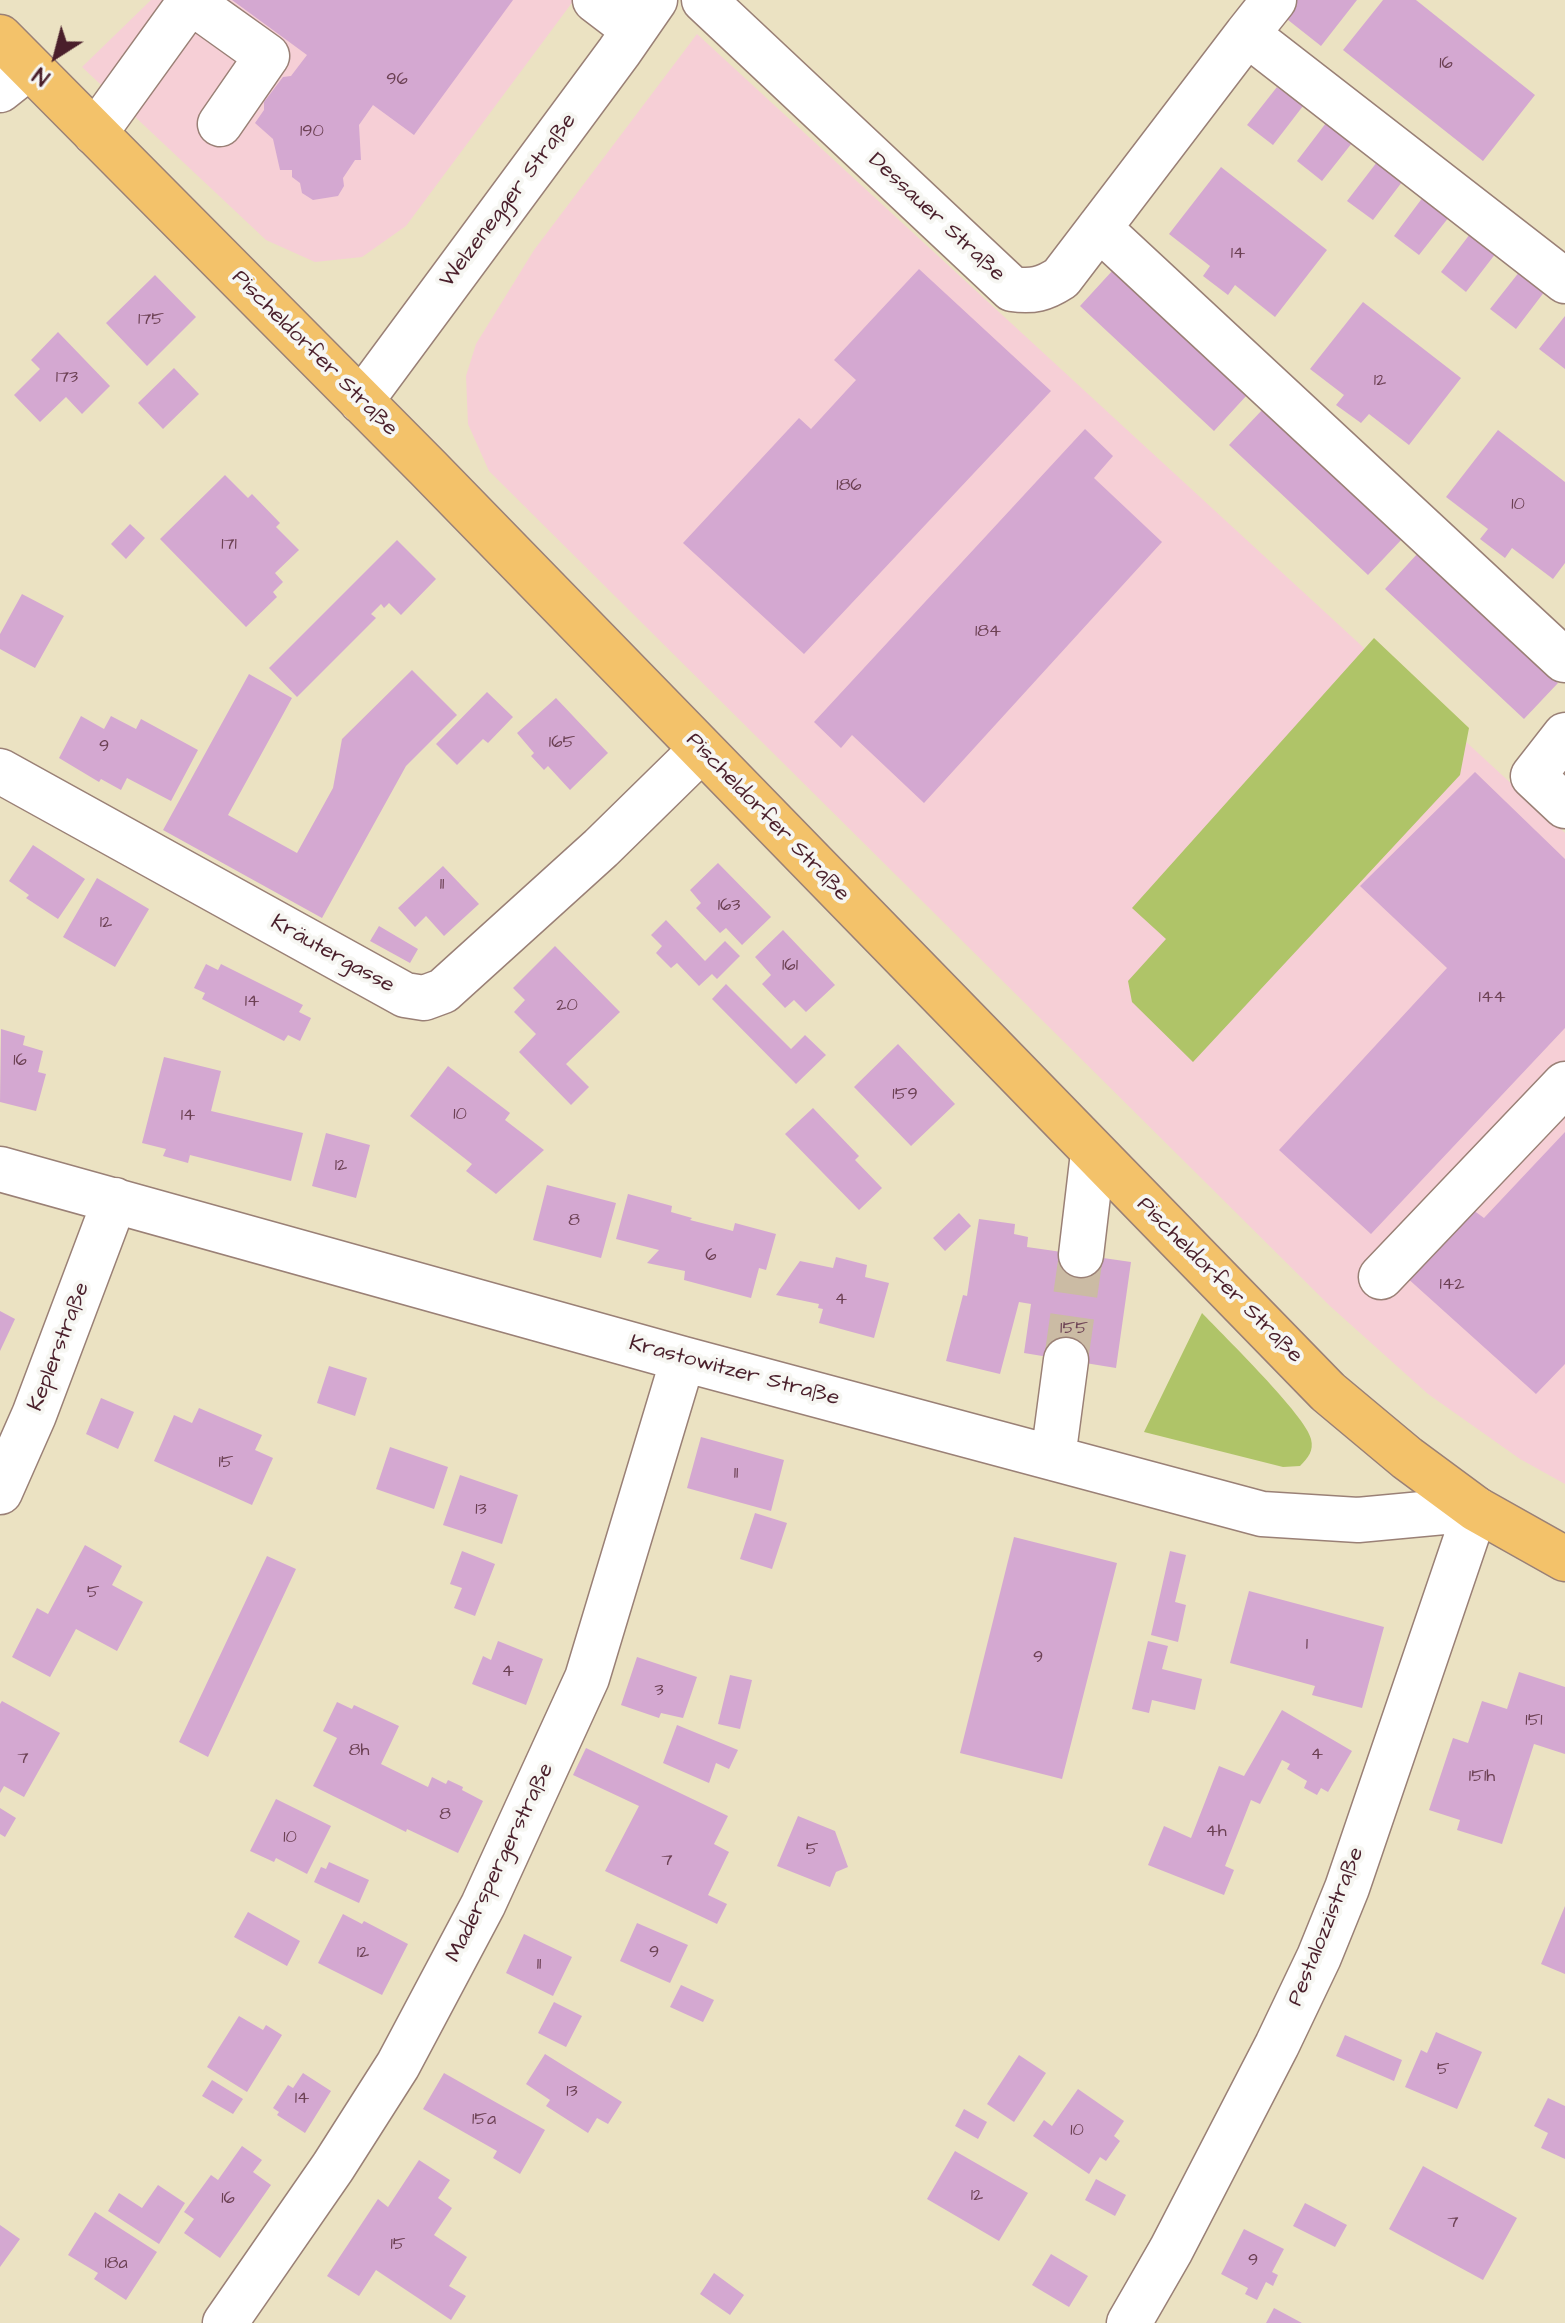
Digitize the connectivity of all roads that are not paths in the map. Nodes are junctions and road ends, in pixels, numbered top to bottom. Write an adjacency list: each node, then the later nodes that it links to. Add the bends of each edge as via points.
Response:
1 (595, 0): 5 (street)
2 (704, 0): 10 (street, Dessauer Straße, via 1012,289 1046,288 1061,278)
3 (1274, 0): 6 (street, Dessauer Straße)
4 (191, 1): 8 (street, via 267,56); 9 (street)
5 (644, 15): 12 (street, Welzenegger Straße)
6 (1247, 34): 10 (street, Dessauer Straße); 11 (street)
7 (10, 64): 9 (main road, Pischeldorfer Straße)
8 (220, 124)
9 (95, 133): 12 (main road, Pischeldorfer Straße)
10 (1099, 228): 13 (street)
11 (1565, 281)
12 (361, 401): 15 (main road, Pischeldorfer Straße)
13 (1565, 658)
14 (1565, 735): 17 (street, via 1533,776)
15 (701, 750): 16 (street, Kräutergasse, via 443,991 424,998 405,995); 19 (main road, Pischeldorfer Straße)
16 (0, 771)
17 (1565, 806)
18 (1565, 1084): 23 (street)
19 (1093, 1153): 22 (street); 28 (main road, Pischeldorfer Straße, via 1328,1392)
20 (0, 1169): 21 (street, Krastowitzer Straße)
21 (115, 1200): 24 (street, Krastowitzer Straße); 27 (street, Keplerstraße)
22 (1081, 1255)
23 (1381, 1277)
24 (683, 1359): 26 (street, Krastowitzer Straße); 30 (street, Maderspergerstraße, via 587,1678 483,1905 398,2065)
25 (1066, 1360): 26 (street)
26 (1053, 1458): 28 (street, Krastowitzer Straße, via 1262,1514 1358,1520)
27 (0, 1492)
28 (1476, 1509): 29 (main road, Pischeldorfer Straße); 31 (street, Pestalozzistraße, via 1319,1957)
29 (1565, 1559)
30 (225, 2323)
31 (1129, 2323)

